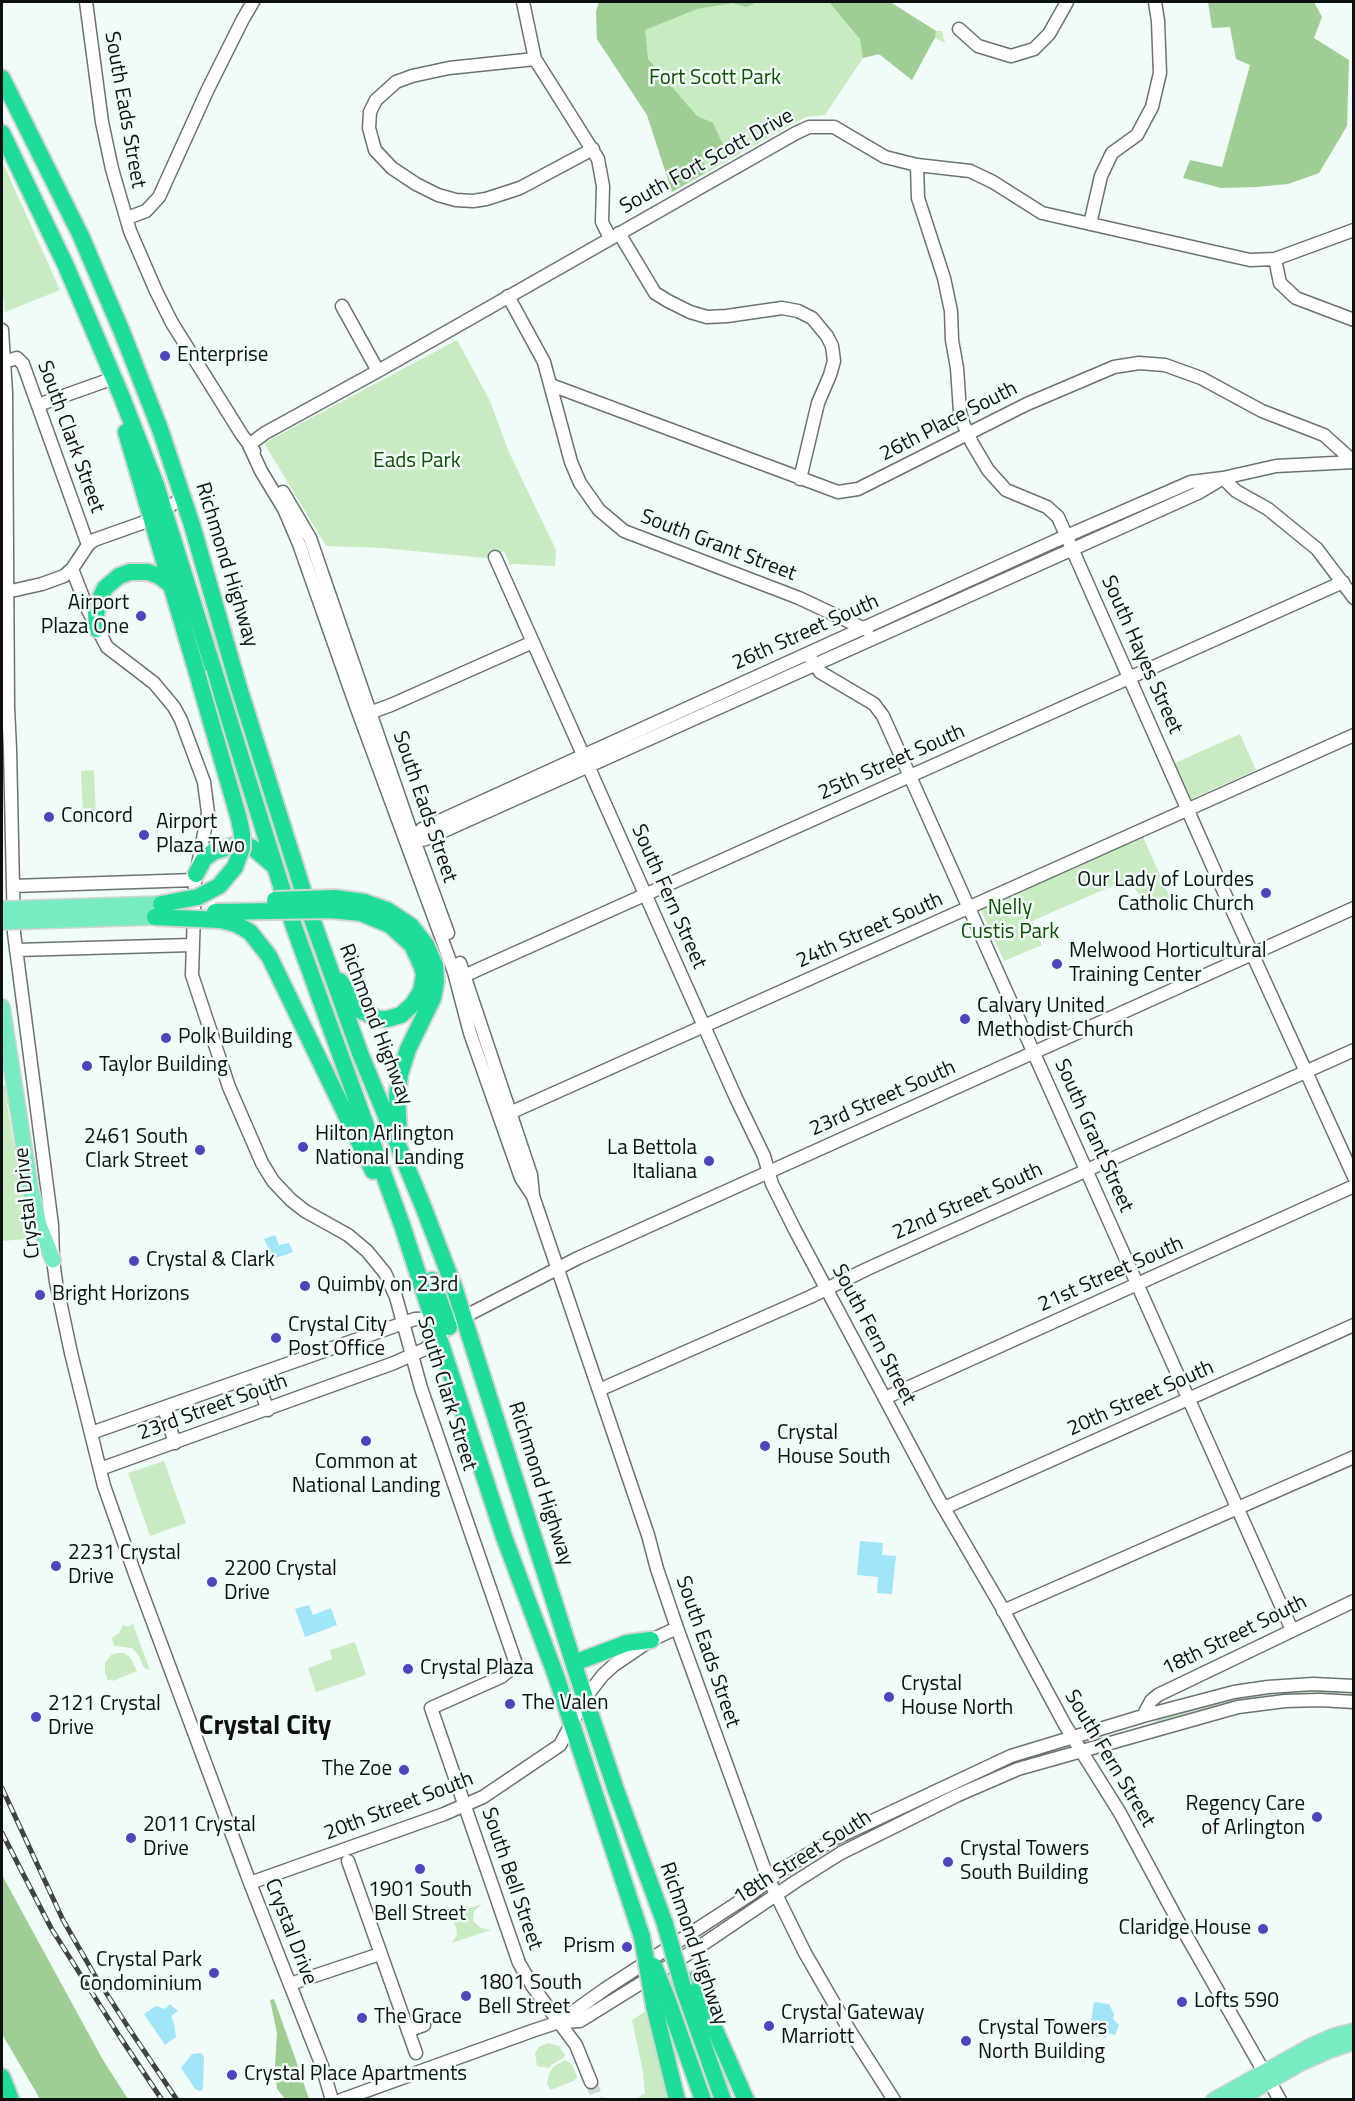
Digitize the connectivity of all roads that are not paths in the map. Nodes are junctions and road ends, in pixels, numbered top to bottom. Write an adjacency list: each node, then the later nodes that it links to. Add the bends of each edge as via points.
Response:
1 (86, 2): 12 (street, South Eads Street, via 102,122)
2 (254, 2): 12 (street, via 208,89 159,197 150,208)
3 (523, 2): 7 (street)
4 (1067, 2): 6 (street, via 1049,34 1034,49 1011,56 978,46)
5 (1155, 2): 13 (street, via 1160,73 1152,107 1137,135 1112,153 1101,176)
6 (959, 29)
7 (534, 58): 10 (street); 10 (street, via 449,68 396,82 376,100 370,112 369,129 375,150 416,184 456,200 503,195)
8 (3, 84): 31 (highway, Richmond Highway, via 101,282 141,378)
9 (2, 132): 23 (highway)
10 (592, 149): 15 (street, via 602,171 602,222)
11 (917, 165): 13 (street, South Fort Scott Drive, via 970,171 1042,213); 15 (street, South Fort Scott Drive, via 885,158 834,127 810,127); 26 (street, South Hayes Street, via 918,198 951,311 960,412)
12 (127, 219): 27 (street, South Eads Street, via 167,314)
13 (1090, 225): 16 (street, South Fort Scott Drive, via 1230,257)
14 (1353, 230): 16 (street, South Fort Scott Drive)
15 (615, 236): 17 (street, South Fort Scott Drive); 30 (street, via 655,293 690,312 707,317 782,308 812,318 828,336 834,361 818,403)
16 (1275, 259): 19 (street, via 1281,283 1296,298)
17 (508, 296): 22 (street, South Fort Scott Drive); 24 (street, South Grant Street, via 544,362)
18 (342, 306): 22 (street)
19 (1353, 320)
20 (2, 330): 21 (street, Crystal Drive)
21 (3, 366): 25 (street, South Clark Street, via 17,358 22,361); 40 (street, Crystal Drive)
22 (378, 371): 27 (street, South Fort Scott Drive)
23 (114, 378): 25 (street); 32 (highway, via 121,395 127,437)
24 (551, 385): 30 (street, 26th Place South); 42 (street, South Grant Street, via 580,483 599,510 624,531 799,598)
25 (38, 405): 34 (street, South Clark Street)
26 (968, 433): 28 (street, 26th Place South, via 1114,367 1147,363 1201,378 1262,411 1324,435); 30 (street, 26th Place South, via 858,489 838,492); 33 (street, South Hayes Street, via 988,470 1006,490 1047,507 1058,517)
27 (249, 445): 49 (street, South Eads Street, via 306,530)
28 (1353, 462): 29 (street, 26th Street South, via 1276,466)
29 (1223, 478): 33 (street, 26th Street South, via 1191,482); 35 (street, 26th Street South); 38 (street, via 1236,492 1268,509 1317,549)
30 (800, 479)
31 (183, 498): 32 (street); 67 (highway, Richmond Highway)
32 (157, 514): 34 (street); 39 (highway); 55 (highway, Richmond Highway)
33 (1066, 536): 35 (street, South Hayes Street); 42 (street, 26th Street South)
34 (88, 545): 37 (street)
35 (1072, 549): 44 (street, 26th Street South); 48 (street, South Hayes Street)
36 (495, 557): 45 (street, South Fern Street)
37 (72, 569): 40 (street, via 56,579); 43 (street, South Clark Street)
38 (1343, 582): 41 (street); 48 (street, 25th Street South)
39 (171, 585): 43 (highway, via 148,572 119,576 105,588 99,601); 63 (highway, bridge, via 239,819 242,848 235,867 219,886)
40 (4, 594): 57 (street, Crystal Drive)
41 (1353, 598)
42 (865, 628): 44 (street, South Grant Street); 46 (street, 26th Street South)
43 (97, 629): 56 (street, South Clark Street, via 112,652 165,694 184,727 207,800 206,826)
44 (873, 638): 47 (street, 26th Street South)
45 (533, 642): 49 (street); 51 (street, South Fern Street)
46 (808, 654): 47 (street, South Grant Street); 51 (street, 26th Street South)
47 (815, 664): 51 (street, 26th Street South); 52 (street, South Grant Street, via 820,672 874,704)
48 (1130, 678): 52 (street, 25th Street South); 53 (street, South Hayes Street)
49 (365, 715): 54 (street, South Eads Street)
50 (1353, 735): 53 (street, 24th Street South)
51 (586, 760): 54 (street, 26th Street South, via 426,839); 58 (street, South Fern Street)
52 (910, 776): 58 (street, 25th Street South); 60 (street, South Grant Street)
53 (1189, 810): 60 (street, 24th Street South); 68 (street, South Hayes Street)
54 (410, 842): 69 (street, South Eads Street)
55 (274, 867): 56 (highway, via 253,848 235,845 204,859); 75 (highway, Richmond Highway)
56 (195, 877): 57 (street); 65 (street, South Clark Street)
57 (13, 886): 66 (street, Crystal Drive)
58 (646, 895): 69 (street, 25th Street South); 71 (street, South Fern Street)
59 (363, 907): 63 (highway, bridge, via 335,898); 67 (highway, via 398,931 416,952 423,983 413,1004 401,1015 387,1019 364,1013); 77 (highway, via 387,910 411,926 426,945 435,966 433,998 400,1074 397,1110)
60 (969, 908): 71 (street, 24th Street South); 73 (street, South Grant Street)
61 (1353, 908): 68 (street, 23rd Street South)
62 (2, 909): 63 (main road, bridge)
63 (158, 910): 64 (main road, bridge); 82 (highway, bridge, via 236,924 250,932 269,956)
64 (2, 922)
65 (192, 945): 66 (street); 88 (street, South Clark Street, via 195,987 229,1087 265,1169 291,1200 348,1235 373,1257 393,1289)
66 (16, 950): 83 (street, Crystal Drive, via 51,1215)
67 (323, 953): 77 (highway, Richmond Highway)
68 (1252, 953): 73 (street, 23rd Street South); 74 (street, South Hayes Street)
69 (460, 977): 76 (street, South Eads Street)
70 (2, 1007): 83 (main road, via 30,1186)
71 (705, 1025): 76 (street, 24th Street South); 79 (street, South Fern Street)
72 (1353, 1050): 74 (street, 22nd Street South)
73 (1034, 1053): 78 (street, South Grant Street); 79 (street, 23rd Street South)
74 (1306, 1072): 78 (street, 22nd Street South); 80 (street, South Hayes Street)
75 (361, 1111): 82 (highway, Richmond Highway); 89 (highway, via 388,1153)
76 (505, 1116): 84 (street, South Eads Street, via 531,1175 533,1196)
77 (401, 1150): 87 (highway, Richmond Highway)
78 (1088, 1170): 85 (street, South Grant Street); 86 (street, 22nd Street South)
79 (769, 1172): 84 (street, 23rd Street South); 86 (street, South Fern Street)
80 (1353, 1177)
81 (1353, 1186): 85 (street, 21st Street South)
82 (402, 1225): 89 (highway, Richmond Highway)
83 (53, 1260): 98 (street, Crystal Drive)
84 (557, 1268): 87 (street, 23rd Street South); 93 (street, South Eads Street)
85 (1138, 1285): 94 (street, 21st Street South); 95 (street, South Grant Street)
86 (827, 1289): 93 (street, 22nd Street South); 94 (street, South Fern Street)
87 (463, 1316): 89 (street, 23rd Street South); 110 (highway, Richmond Highway)
88 (403, 1323): 89 (street, 23rd Street South, via 415,1319); 91 (street, South Clark Street); 92 (street, 23rd Street South)
89 (442, 1325): 91 (street, 23rd Street South, via 425,1349); 115 (highway, Richmond Highway, via 504,1537)
90 (1353, 1325): 95 (street, 20th Street South)
91 (412, 1355): 97 (street, 23rd Street South); 109 (street, South Clark Street)
92 (255, 1376): 96 (street, 23rd Street South); 97 (street)
93 (599, 1390): 106 (street, South Eads Street)
94 (885, 1398): 102 (street, South Fern Street)
95 (1189, 1399): 102 (street, 20th Street South); 103 (street, South Grant Street)
96 (164, 1408): 98 (street, 23rd Street South); 99 (street)
97 (268, 1410): 99 (street, 23rd Street South)
98 (91, 1433): 101 (street, Crystal Drive)
99 (175, 1443): 101 (street, 23rd Street South)
100 (1353, 1457): 103 (street)
101 (100, 1469): 121 (street, Crystal Drive, via 130,1562)
102 (944, 1508): 105 (street, South Fern Street)
103 (1238, 1509): 105 (street); 107 (street, South Grant Street)
104 (1353, 1601): 107 (street, 18th Street South)
105 (1003, 1611): 116 (street, South Fern Street)
106 (677, 1628): 108 (street, 20th Street South); 120 (street, South Eads Street)
107 (1292, 1630): 114 (street, 18th Street South, via 1158,1695)
108 (651, 1640): 110 (highway, via 627,1643); 112 (street, 20th Street South, via 605,1673)
109 (514, 1655): 118 (street, South Bell Street, via 514,1665 501,1677 431,1708)
110 (574, 1663): 112 (highway, Richmond Highway)
111 (1353, 1686): 114 (street, via 1268,1687)
112 (585, 1698): 115 (street, 20th Street South); 125 (highway, Richmond Highway, bridge)
113 (1353, 1702): 117 (street, via 1285,1701 1238,1707)
114 (1143, 1716): 116 (street)
115 (571, 1722): 118 (street, 20th Street South, via 560,1745); 126 (highway, Richmond Highway, bridge)
116 (1072, 1737): 117 (street, South Fern Street); 120 (street, 18th Street South, via 1011,1756 844,1834 788,1866)
117 (1080, 1751): 122 (street, 18th Street South, via 1018,1769 947,1800 841,1853); 133 (street, South Fern Street, via 1125,1821)
118 (465, 1806): 121 (street, 20th Street South); 127 (street, South Bell Street, via 519,1963)
119 (348, 1861): 123 (street)
120 (770, 1881): 122 (street, South Eads Street); 127 (street, 18th Street South)
121 (250, 1882): 124 (street, Crystal Drive)
122 (776, 1895): 127 (street, 18th Street South, via 580,2021); 143 (street, South Eads Street, via 828,1994)
123 (380, 1954): 124 (street); 129 (street)
124 (290, 1984): 137 (street, Crystal Drive)
125 (688, 1984): 141 (highway, Richmond Highway); 142 (highway)
126 (660, 2002): 139 (highway); 140 (highway, Richmond Highway)
127 (559, 2022): 135 (street, South Bell Street, via 576,2045); 138 (street, 18th Street South)
128 (424, 2025): 129 (street)
129 (408, 2031): 132 (street)
130 (1353, 2031): 133 (main road, via 1311,2046)
131 (1353, 2042): 133 (main road)
132 (416, 2054)
133 (1265, 2076): 144 (main road); 145 (main road); 146 (street, South Fern Street)
134 (2, 2077): 136 (highway)
135 (591, 2082)
136 (11, 2100)
137 (332, 2100)
138 (341, 2100)
139 (676, 2100)
140 (703, 2100)
141 (723, 2100)
142 (746, 2100)
143 (894, 2100)
144 (1214, 2100)
145 (1237, 2100)
146 (1280, 2100)

